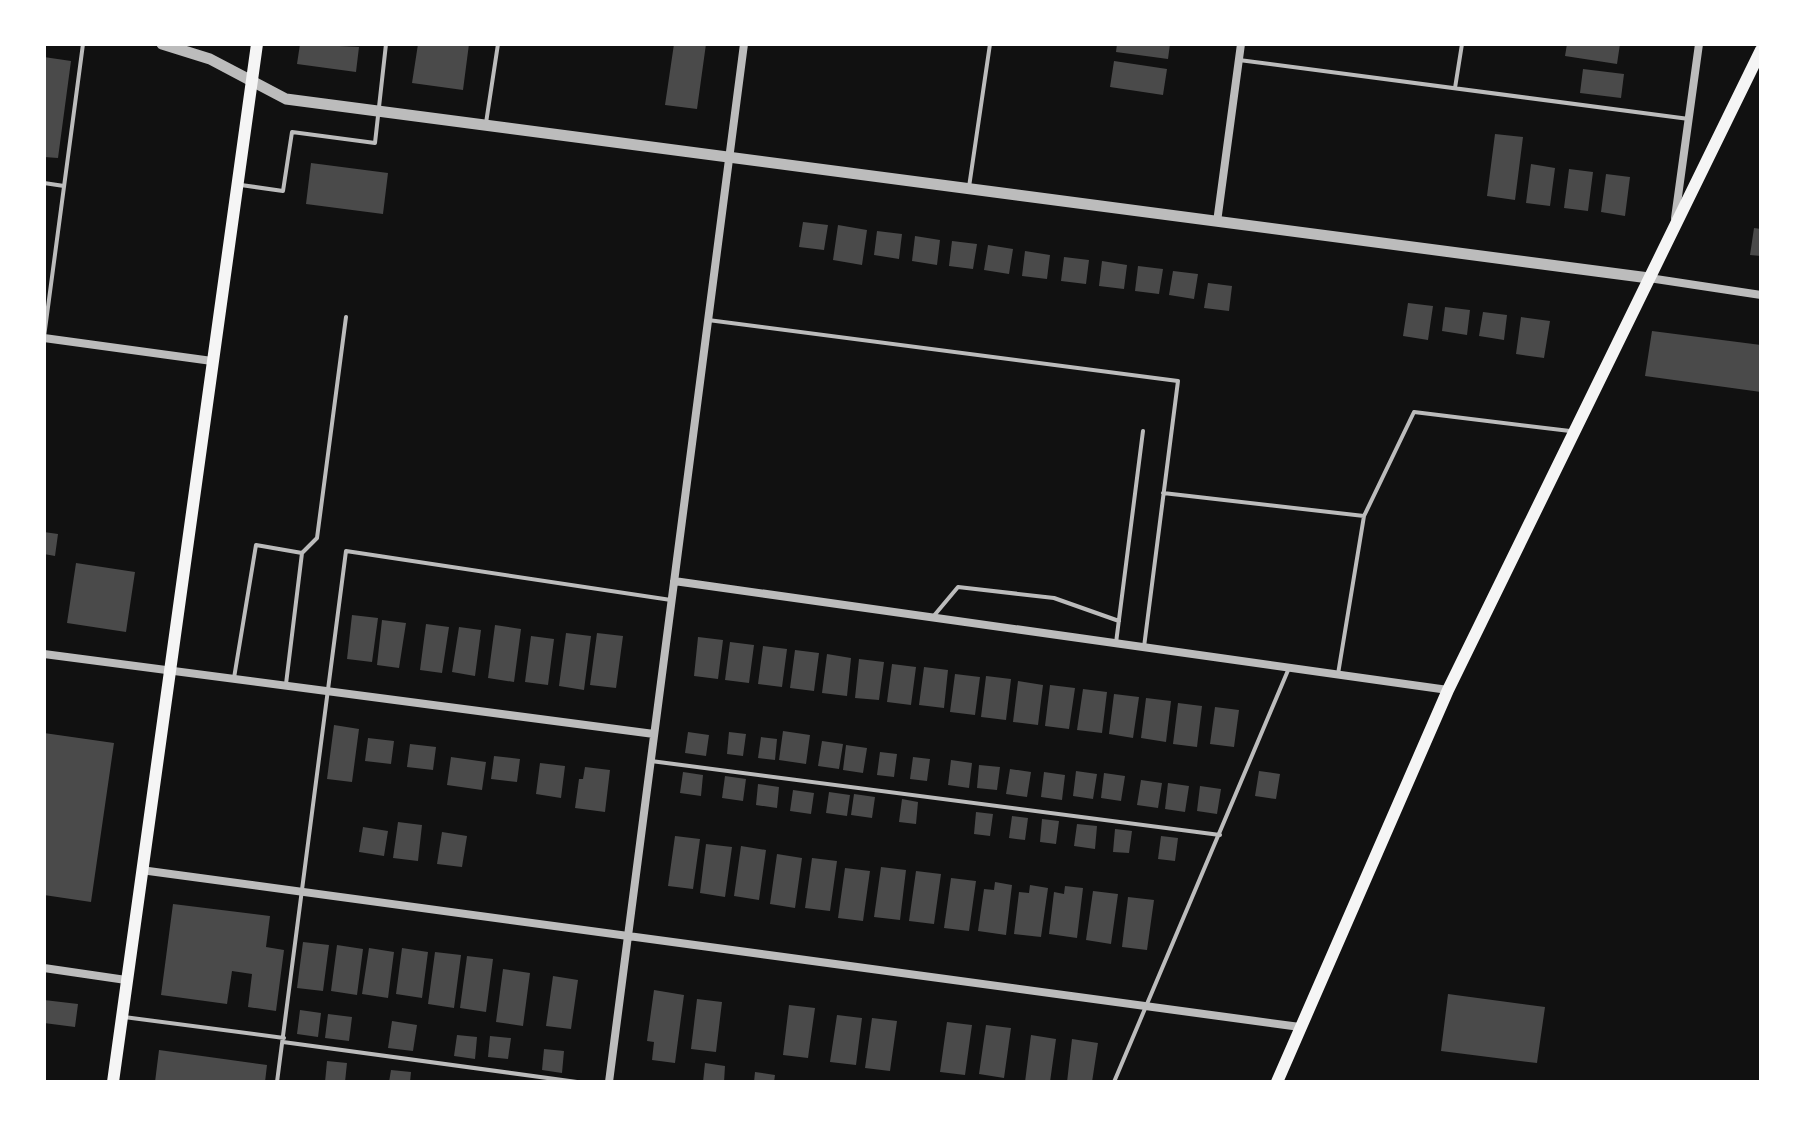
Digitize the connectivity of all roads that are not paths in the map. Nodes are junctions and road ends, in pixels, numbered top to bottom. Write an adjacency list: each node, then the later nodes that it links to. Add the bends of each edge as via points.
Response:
1 (83, 44): 21 (lane)
2 (162, 44): 13 (street, via 210,59)
3 (257, 44): 13 (main road)
4 (386, 44): 15 (lane)
5 (498, 44): 17 (lane)
6 (744, 44): 18 (street)
7 (990, 44): 22 (lane)
8 (1241, 44): 12 (street)
9 (1462, 44): 14 (lane)
10 (1699, 44): 16 (street)
11 (1761, 50): 23 (main road)
12 (1239, 60): 14 (lane); 24 (street)
13 (252, 81): 15 (street, via 286,99); 20 (main road)
14 (1455, 88): 16 (lane)
15 (380, 111): 17 (street); 20 (lane, via 375,143 292,132 283,191)
16 (1689, 119): 23 (street)
17 (486, 126): 18 (street)
18 (728, 158): 22 (street); 28 (street)
19 (44, 183): 21 (lane)
20 (237, 184): 30 (main road)
21 (64, 186): 29 (lane)
22 (968, 190): 24 (street)
23 (1675, 220): 25 (main road)
24 (1217, 222): 25 (street)
25 (1649, 278): 26 (street); 32 (main road)
26 (1761, 295)
27 (346, 317): 35 (lane, via 317,538)
28 (707, 319): 33 (lane, via 1178,381); 36 (street)
29 (44, 338): 30 (street)
30 (212, 361): 44 (main road)
31 (1143, 431): 39 (lane)
32 (1573, 432): 34 (lane, via 1414,412); 48 (main road)
33 (1163, 493): 34 (lane); 41 (lane)
34 (1364, 516): 45 (lane)
35 (302, 553): 46 (lane, via 256,545); 47 (lane)
36 (674, 581): 37 (street); 38 (street)
37 (671, 600): 49 (lane, via 346,551); 50 (street)
38 (932, 618): 39 (lane, via 958,587 1054,598); 40 (street)
39 (1119, 621): 40 (lane)
40 (1116, 643): 41 (street)
41 (1144, 647): 43 (street)
42 (44, 654): 44 (street)
43 (1290, 667): 45 (street); 52 (lane)
44 (167, 669): 46 (street); 53 (main road)
45 (1338, 674): 48 (street)
46 (234, 678): 47 (street)
47 (286, 685): 49 (street)
48 (1448, 690): 60 (main road)
49 (329, 691): 50 (street); 54 (lane)
50 (654, 734): 51 (street)
51 (650, 761): 52 (lane); 55 (street)
52 (1220, 835): 58 (lane)
53 (141, 870): 54 (street); 57 (main road)
54 (304, 893): 55 (street); 61 (lane)
55 (627, 938): 58 (street); 65 (street)
56 (44, 968): 57 (street)
57 (126, 980): 59 (main road)
58 (1146, 1006): 60 (street); 66 (lane)
59 (122, 1016): 61 (lane); 62 (main road)
60 (1300, 1027): 67 (main road)
61 (283, 1040): 63 (lane); 64 (lane)
62 (113, 1082)
63 (277, 1082)
64 (577, 1082)
65 (609, 1082)
66 (1114, 1082)
67 (1277, 1082)

